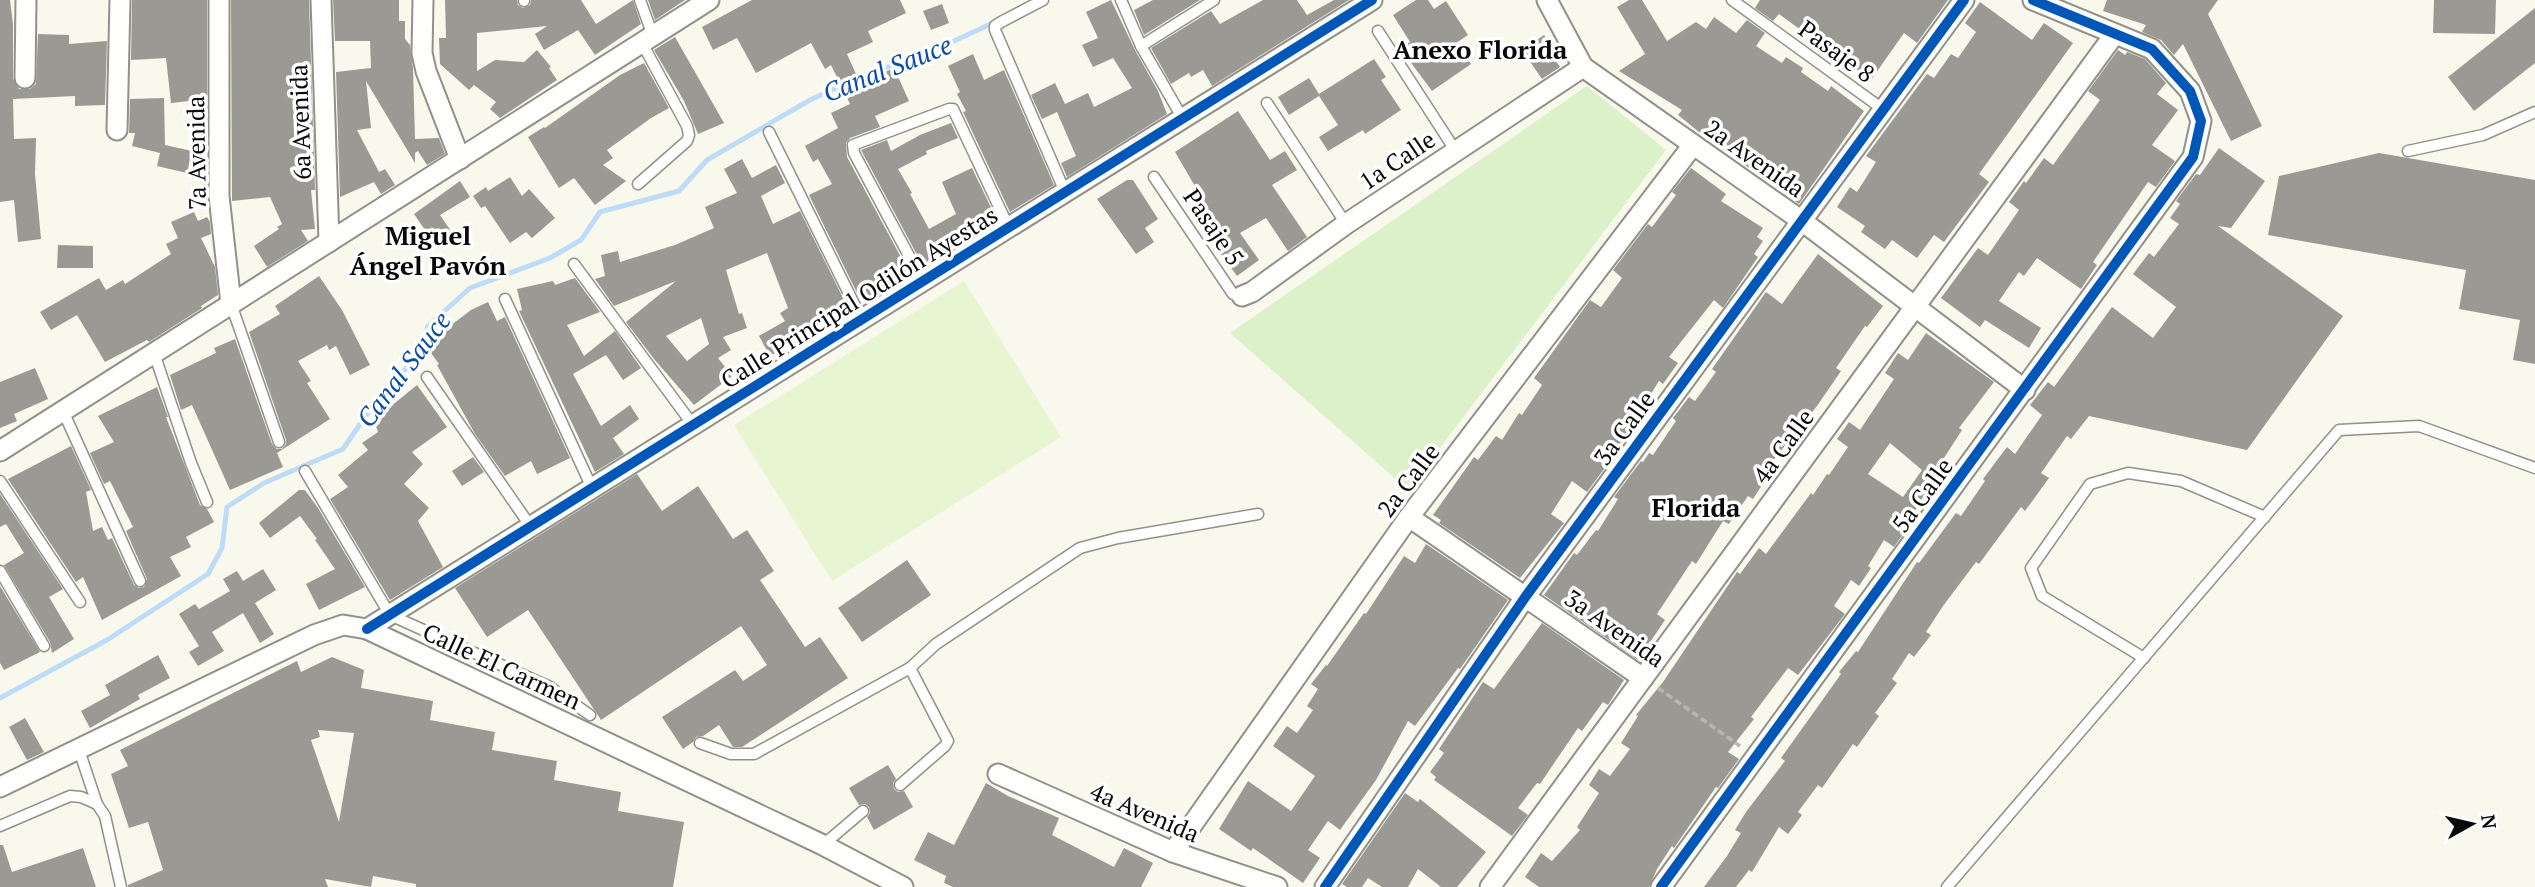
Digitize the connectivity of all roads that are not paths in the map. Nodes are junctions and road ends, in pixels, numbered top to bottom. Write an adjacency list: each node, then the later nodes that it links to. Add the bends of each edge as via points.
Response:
1 (26, 0): 21 (street)
2 (120, 0): 26 (street)
3 (219, 0): 43 (street, 7a Avenida, via 219,196)
4 (321, 0): 38 (street, 6a Avenida)
5 (423, 0): 31 (street, via 426,71)
6 (640, 0): 18 (lane)
7 (709, 0): 18 (street)
8 (1043, 0): 34 (lane, via 1001,22 995,30)
9 (1121, 0): 19 (lane)
10 (1214, 0): 19 (lane)
11 (1373, 0): 25 (street, Calle Principal Odilón Ayestas)
12 (1732, 0): 23 (lane, Pasaje 8)
13 (1965, 0): 23 (street, 3a Calle)
14 (2033, 0): 17 (street)
15 (1555, 3): 20 (street, 2a Avenida)
16 (1378, 32): 29 (lane)
17 (2114, 35): 44 (street, 4a Calle); 48 (street, 5a Calle, via 2152,49 2190,91 2201,121 2193,157)
18 (648, 39): 31 (street); 33 (lane, via 689,135)
19 (1141, 46): 25 (lane)
20 (1583, 67): 28 (street, 2a Avenida); 29 (street, 1a Calle)
21 (25, 78)
22 (1267, 103): 36 (lane)
23 (1884, 110): 35 (street, 3a Calle)
24 (2535, 112): 30 (lane, via 2483,135)
25 (1182, 119): 34 (street, Calle Principal Odilón Ayestas)
26 (117, 130)
27 (769, 132): 45 (lane)
28 (1693, 145): 35 (street, 2a Avenida); 59 (street, 2a Calle)
29 (1455, 150): 36 (street, 1a Calle)
30 (2408, 151)
31 (460, 159): 38 (street)
32 (1154, 177): 41 (lane, Pasaje 5, via 1233,294)
33 (638, 184)
34 (1065, 192): 37 (street, Calle Principal Odilón Ayestas)
35 (1802, 221): 44 (street, 2a Avenida); 64 (street, 3a Calle)
36 (1346, 224): 41 (street, 1a Calle)
37 (1009, 228): 40 (street, Calle Principal Odilón Ayestas); 40 (lane, via 953,109 853,145)
38 (329, 242): 43 (street)
39 (574, 264): 50 (lane)
40 (923, 282): 45 (street, Calle Principal Odilón Ayestas)
41 (1242, 296)
42 (505, 299): 56 (lane)
43 (231, 304): 46 (street); 51 (lane)
44 (1915, 307): 48 (street, 2a Avenida); 71 (street, 4a Calle)
45 (862, 320): 50 (street, Calle Principal Odilón Ayestas)
46 (153, 354): 49 (street); 57 (lane)
47 (427, 377): 61 (lane)
48 (2025, 390): 88 (street, 5a Calle)
49 (63, 411): 52 (street); 63 (lane)
50 (693, 425): 56 (street, Calle Principal Odilón Ayestas)
51 (279, 442)
52 (0, 451)
53 (2535, 468): 60 (lane, via 2419,426 2339,430)
54 (305, 471): 66 (lane)
55 (0, 481): 65 (lane)
56 (592, 488): 61 (street, Calle Principal Odilón Ayestas)
57 (208, 502)
58 (1258, 514): 70 (lane, via 1080,548 936,644)
59 (1409, 517): 64 (street, 3a Avenida); 82 (street, 2a Calle)
60 (2265, 517): 69 (lane); 69 (lane, via 2181,481 2128,473 2090,484 2031,568 2042,596)
61 (531, 527): 66 (street, Calle Principal Odilón Ayestas)
62 (0, 571): 68 (lane)
63 (140, 581)
64 (1526, 596): 71 (street, 3a Avenida); 86 (street, 3a Calle)
65 (80, 602)
66 (390, 615): 67 (street, Calle Principal Odilón Ayestas); 72 (lane, via 550,687)
67 (367, 629): 74 (street, Calle El Carmen, via 343,625 314,635); 81 (street, Calle El Carmen)
68 (44, 646)
69 (2144, 658): 89 (lane)
70 (910, 668): 73 (lane, via 754,754 731,754); 76 (lane, via 948,741)
71 (1643, 678): 87 (street, 4a Calle)
72 (590, 715)
73 (700, 743)
74 (79, 750): 77 (street, Calle El Carmen); 78 (lane)
75 (998, 774): 82 (street, 4a Avenida)
76 (900, 785)
77 (0, 787)
78 (97, 804): 80 (lane, via 70,796); 83 (lane, via 105,816)
79 (863, 811): 81 (lane)
80 (0, 826)
81 (823, 845): 84 (street, Calle El Carmen)
82 (1173, 852): 85 (street, 4a Avenida)
83 (121, 887)
84 (903, 887)
85 (1277, 887)
86 (1325, 887)
87 (1490, 887)
88 (1661, 887)
89 (1947, 887)

